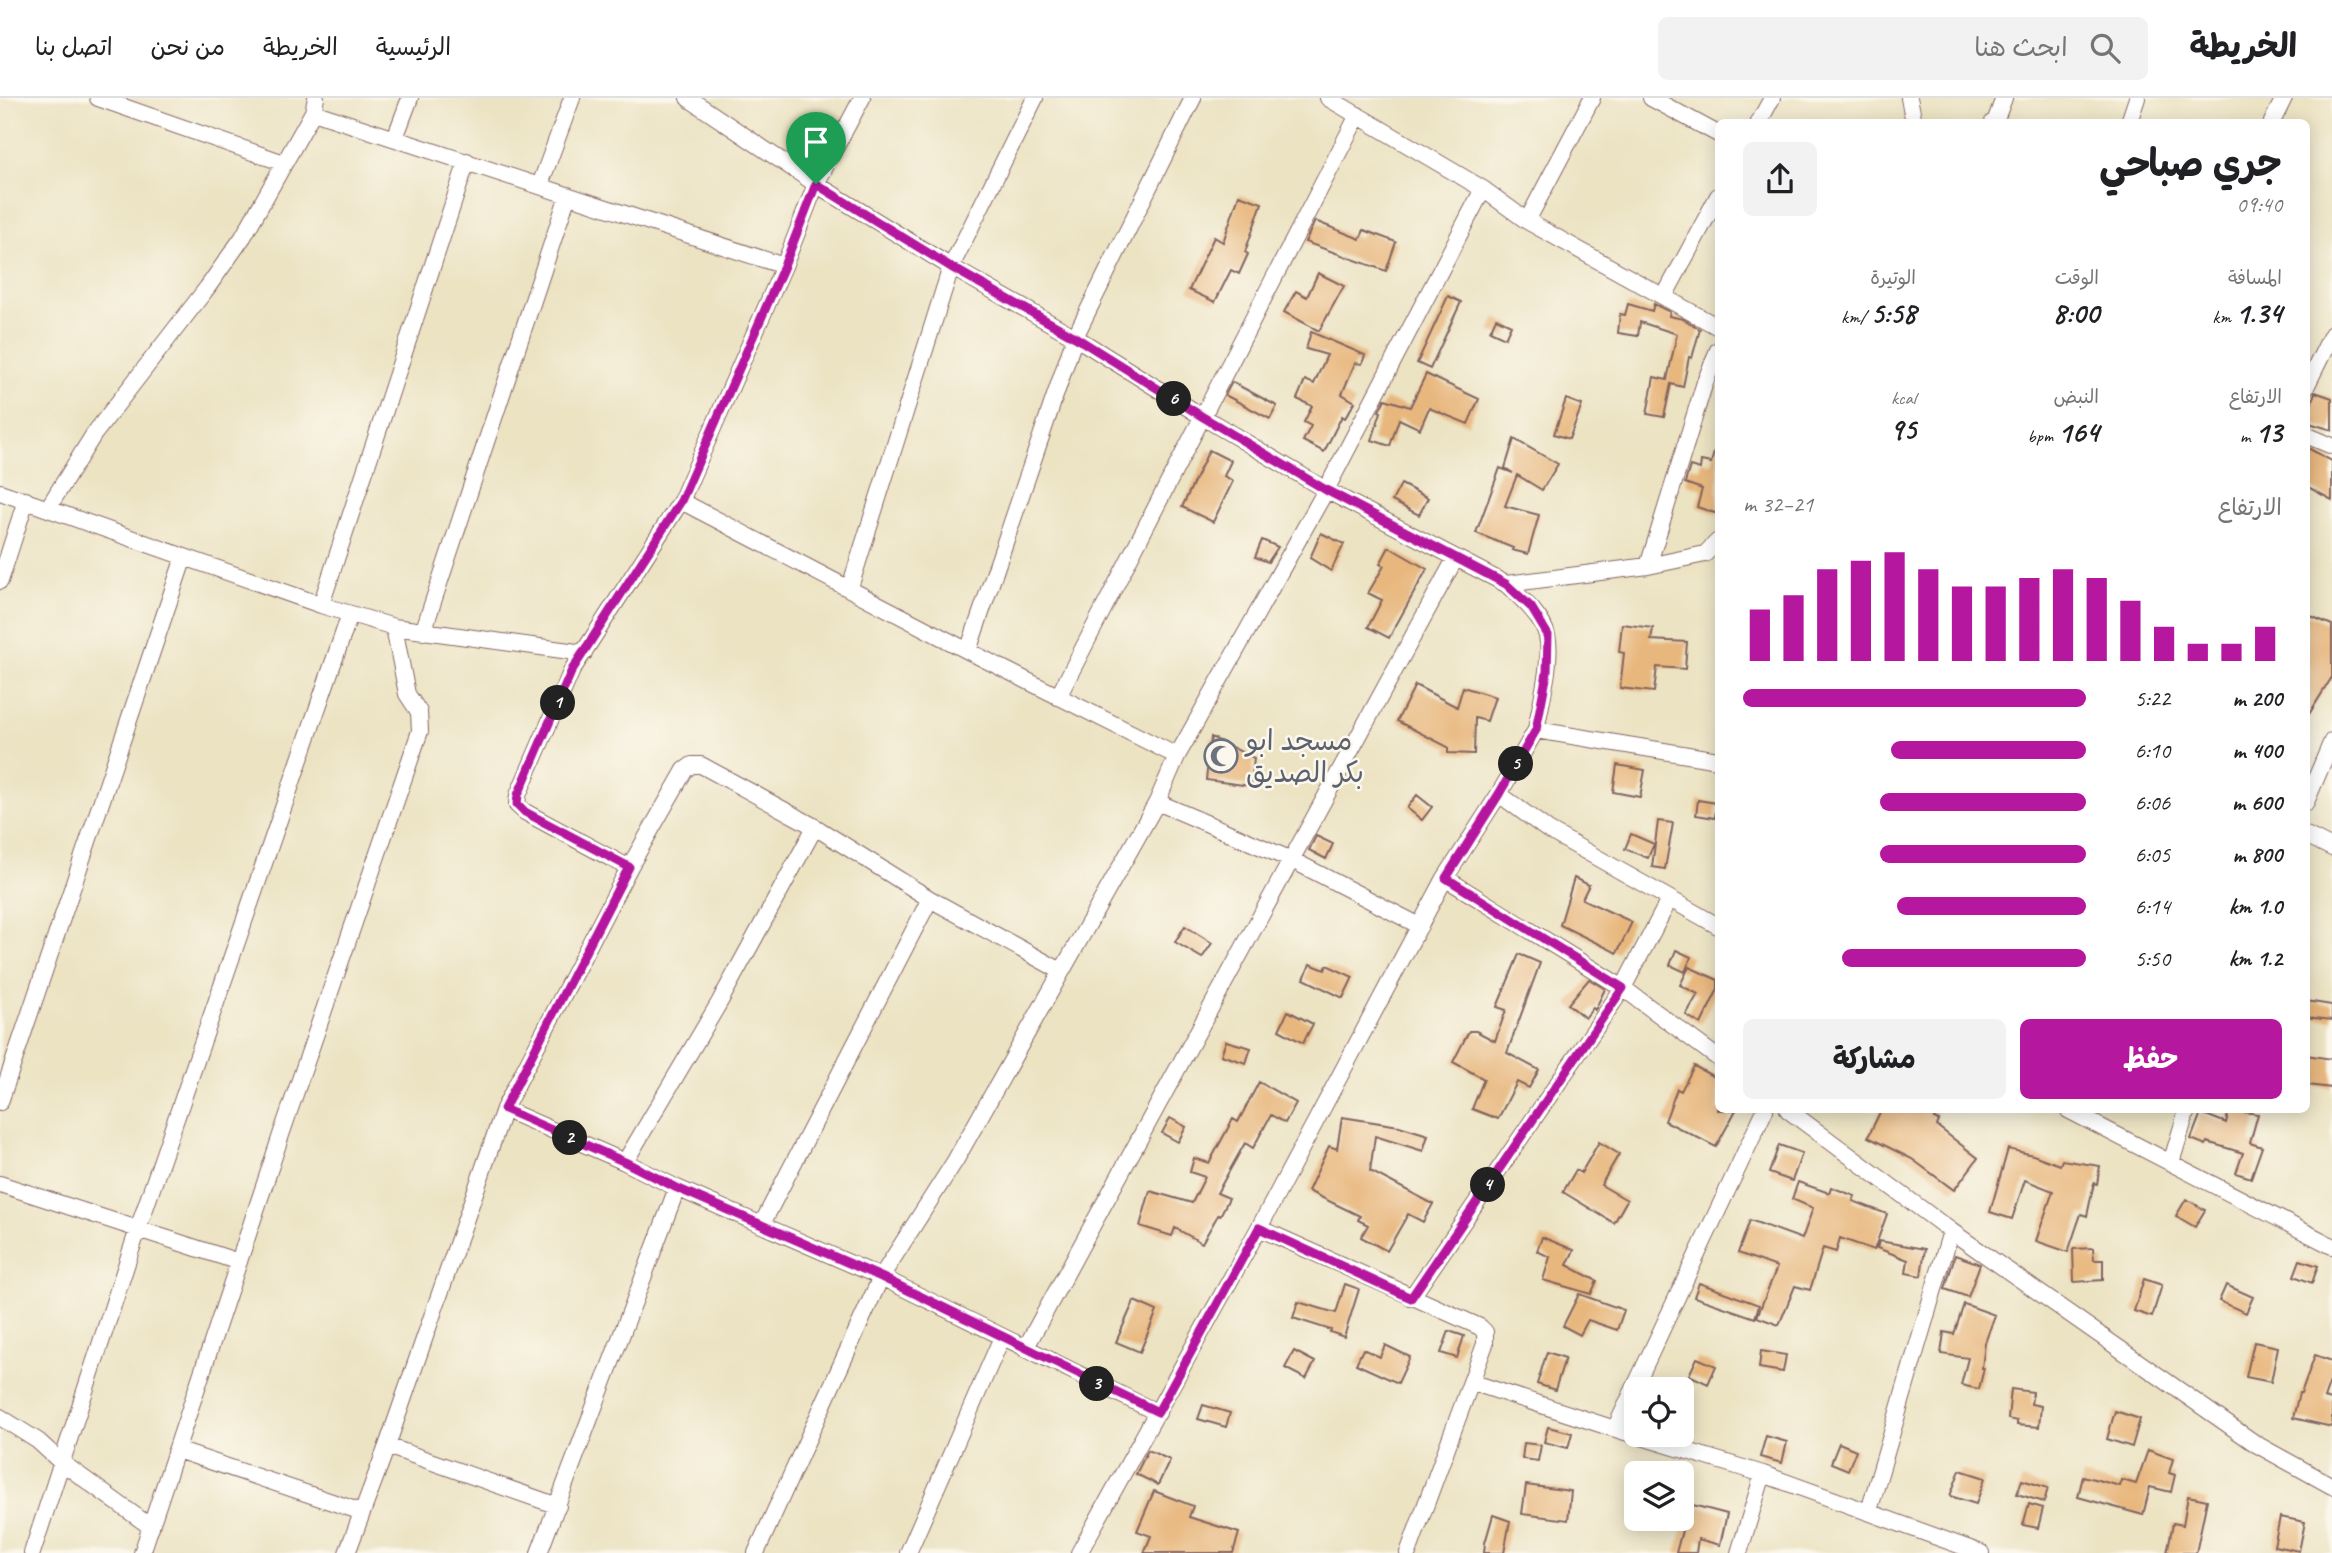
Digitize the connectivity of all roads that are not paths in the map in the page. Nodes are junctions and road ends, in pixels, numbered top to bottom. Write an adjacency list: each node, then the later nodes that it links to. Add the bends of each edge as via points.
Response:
1 (410, 98): 25 (street)
2 (572, 98): 29 (street)
3 (688, 98): 16 (street)
4 (862, 98): 28 (street)
5 (1035, 98): 35 (street)
6 (1193, 98): 39 (street)
7 (1328, 98): 18 (street)
8 (1592, 98): 33 (street)
9 (1651, 98): 24 (street)
10 (1772, 98): 19 (street)
11 (1909, 98): 20 (street)
12 (2004, 98): 21 (street)
13 (2137, 98): 22 (street)
14 (2284, 98): 23 (street)
15 (105, 99): 27 (street)
16 (704, 102): 28 (street)
17 (314, 105): 25 (street); 27 (street)
18 (1358, 115): 30 (street); 42 (street)
19 (1761, 119)
20 (1913, 119)
21 (1996, 119)
22 (2130, 119)
23 (2274, 119)
24 (1715, 132)
25 (396, 138): 26 (street)
26 (467, 162): 29 (street); 57 (street)
27 (284, 163): 49 (street, via 243,237 94,434)
28 (816, 184): 34 (street); 35 (street)
29 (540, 185): 31 (street)
30 (1483, 189): 33 (street); 45 (street)
31 (568, 195): 34 (street); 60 (street)
32 (1715, 202): 36 (street)
33 (1528, 221): 36 (street)
34 (784, 266): 48 (street)
35 (951, 267): 39 (street); 56 (street)
36 (1665, 295): 37 (street)
37 (1715, 325)
38 (2332, 334): 41 (street)
39 (1075, 337): 42 (street); 61 (street)
40 (1715, 357): 53 (street)
41 (2310, 379)
42 (1203, 417): 45 (street); 63 (street)
43 (2310, 437): 44 (street)
44 (2332, 446)
45 (1326, 490): 52 (street); 66 (street)
46 (0, 492): 47 (street)
47 (26, 500): 49 (street); 54 (street)
48 (681, 501): 56 (street); 62 (street)
49 (48, 508): 51 (street)
50 (1712, 556): 53 (street)
51 (184, 557): 57 (street); 84 (street)
52 (1455, 559): 55 (street); 74 (street)
53 (1648, 566): 55 (street)
54 (0, 581)
55 (1506, 584): 64 (street, via 1531,607 1548,635 1547,673)
56 (850, 587): 61 (street)
57 (321, 605): 58 (street)
58 (350, 614): 59 (street); 96 (street)
59 (394, 627): 60 (street); 99 (street, via 407,694 419,712 420,731)
60 (423, 632): 62 (street)
61 (968, 651): 63 (street)
62 (584, 653): 75 (street, via 572,670 517,804)
63 (1058, 696): 66 (street)
64 (1536, 730): 67 (street); 69 (street)
65 (2332, 741): 68 (street)
66 (1177, 756): 70 (street)
67 (1715, 760)
68 (2310, 793)
69 (1499, 794): 76 (street); 78 (street, via 1548,831)
70 (1157, 802): 74 (street); 81 (street)
71 (815, 827): 75 (street, via 701,765 692,765); 77 (street); 90 (street)
72 (2310, 837): 73 (street)
73 (2332, 848)
74 (1292, 860): 80 (street); 103 (street)
75 (629, 867): 85 (street)
76 (1446, 878): 80 (street); 82 (street)
77 (930, 899): 81 (street); 94 (street)
78 (1669, 900): 79 (street); 82 (street)
79 (1715, 924)
80 (1420, 926): 95 (street)
81 (1061, 971): 100 (street, via 955,1161)
82 (1623, 988): 83 (street); 101 (street)
83 (1715, 1056)
84 (0, 1102)
85 (504, 1109): 90 (street); 108 (street)
86 (1764, 1113): 107 (street)
87 (1792, 1113): 97 (street)
88 (2074, 1113): 91 (street)
89 (2186, 1113): 91 (street)
90 (625, 1162): 93 (street)
91 (2171, 1163): 98 (street)
92 (0, 1184): 96 (street)
93 (677, 1188): 94 (street); 113 (street)
94 (762, 1224): 100 (street)
95 (1259, 1228): 101 (street); 105 (street)
96 (138, 1229): 99 (street); 110 (street)
97 (1951, 1231): 112 (street, via 2256,1444); 114 (street)
98 (2332, 1246)
99 (239, 1262): 109 (street)
100 (881, 1277): 102 (street); 123 (street)
101 (1411, 1298): 104 (street, via 1485,1332)
102 (1002, 1337): 103 (street); 124 (street)
103 (1025, 1349): 105 (street)
104 (1471, 1382): 107 (street); 126 (street)
105 (1158, 1412): 125 (street)
106 (0, 1418): 110 (street, via 38,1441)
107 (1615, 1429): 111 (street)
108 (387, 1446): 113 (street); 115 (street)
109 (177, 1450): 115 (street); 116 (street)
110 (61, 1462): 116 (street); 119 (street)
111 (1763, 1474): 114 (street); 127 (street)
112 (2332, 1486)
113 (558, 1506): 122 (street)
114 (1869, 1511): 117 (street)
115 (362, 1512): 121 (street)
116 (151, 1527): 118 (street)
117 (1959, 1549): 128 (street)
118 (143, 1550): 120 (street)
119 (32, 1553)
120 (160, 1553)
121 (347, 1553)
122 (539, 1553)
123 (756, 1553)
124 (908, 1553)
125 (1079, 1553)
126 (1408, 1553)
127 (1739, 1553)
128 (1981, 1553)

